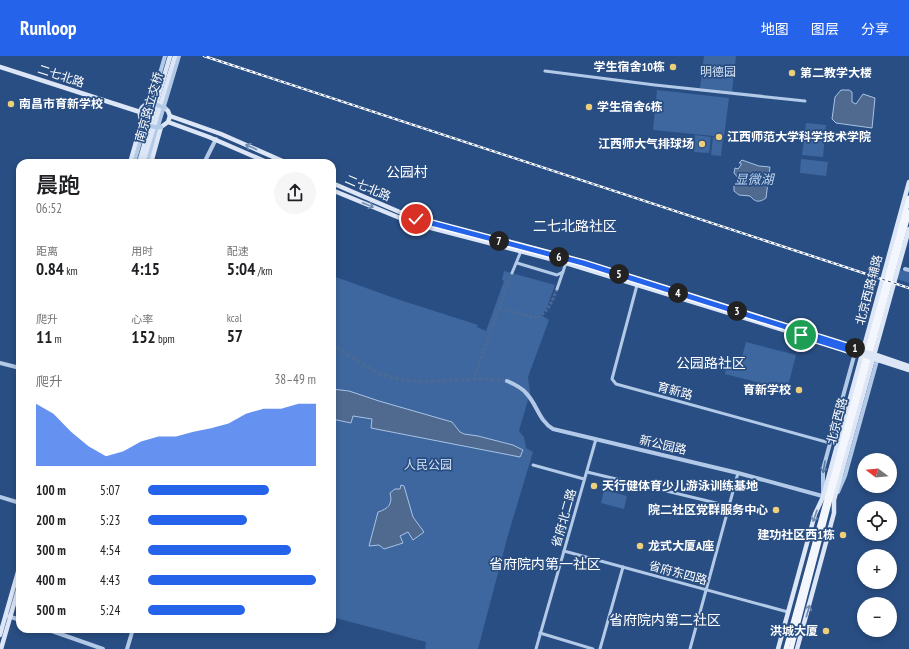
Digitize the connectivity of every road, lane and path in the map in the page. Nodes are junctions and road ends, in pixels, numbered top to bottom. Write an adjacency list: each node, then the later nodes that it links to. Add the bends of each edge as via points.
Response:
1 (165, 56): 17 (street, 南京路立交桥)
2 (170, 56): 18 (main road, 南京路立交桥)
3 (175, 56): 19 (main road, 南京路立交桥)
4 (179, 56): 20 (street, 南京路立交桥)
5 (0, 67): 10 (main road, 二七北路)
6 (545, 71): 7 (street)
7 (805, 101)
8 (148, 104): 9 (street, bridge); 10 (main road, via 142,107)
9 (165, 108): 11 (main road)
10 (140, 112): 12 (main road)
11 (170, 116): 13 (main road); 24 (main road, one-way to 11, via 221,134)
12 (142, 121): 14 (street, bridge, via 155,128); 16 (main road)
13 (168, 122): 14 (main road); 15 (main road)
14 (161, 127): 21 (main road)
15 (216, 139): 22 (street); 23 (main road)
16 (131, 159)
17 (135, 159)
18 (140, 159)
19 (144, 159)
20 (148, 159)
21 (152, 159)
22 (206, 159)
23 (260, 159)
24 (278, 159)
25 (909, 182): 52 (main road, 北京西路辅路)
26 (336, 185): 38 (main road, 二七北路, via 416,219 583,263)
27 (336, 192): 31 (main road, 二七北路, one-way to 31, via 412,223)
28 (909, 198): 52 (main road, 北京西路)
29 (909, 212): 52 (main road, 北京西路)
30 (909, 229): 52 (main road, 北京西路辅路)
31 (521, 251): 32 (street); 33 (main road, 二七北路)
32 (517, 263): 34 (street, via 557,275); 35 (street)
33 (566, 263): 34 (street); 36 (main road, 二七北路)
34 (563, 272): 37 (street)
35 (512, 273)
36 (638, 285): 38 (main road, 二七北路); 46 (street, 育新路, via 612,379 616,384)
37 (558, 289)
38 (856, 350): 39 (main road, bridge); 46 (street, 北京西路辅路)
39 (878, 358): 41 (main road); 43 (main road); 52 (street, 北京西路辅路, via 845,476)
40 (0, 363): 42 (street)
41 (909, 366)
42 (16, 367)
43 (909, 370)
44 (507, 381): 45 (street, 新公园路, via 527,393 548,426)
45 (596, 439): 48 (street, 省府北二路); 49 (street, 新公园路)
46 (830, 443): 52 (street, 北京西路辅路, one-way to 52, via 823,469)
47 (533, 465): 50 (street)
48 (587, 472): 50 (street, 省府北二路); 54 (street)
49 (738, 473): 52 (street, 新公园路); 54 (street)
50 (584, 479): 56 (street, 省府北二路)
51 (0, 497): 53 (street)
52 (829, 498): 61 (main road, 北京西路辅路, one-way to 61, via 815,514); 75 (main road, 北京西路); 76 (main road, 北京西路); 77 (main road, 北京西路辅路, one-way to 52, via 834,513)
53 (16, 502)
54 (729, 506): 55 (street); 59 (street)
55 (758, 513)
56 (564, 552): 57 (street, 省府东四路); 66 (street, 省府北二路)
57 (623, 567): 59 (street, 省府东四路); 73 (street)
58 (16, 582): 62 (main road)
59 (706, 590): 61 (street, 省府东四路); 74 (street)
60 (16, 594): 62 (main road)
61 (788, 612): 75 (main road, 北京西路辅路)
62 (8, 616): 63 (street); 67 (main road); 68 (main road)
63 (16, 619)
64 (57, 633): 69 (street)
65 (132, 633): 70 (street)
66 (540, 633): 71 (street, 省府北二路); 72 (street)
67 (0, 635)
68 (1, 649)
69 (103, 649)
70 (127, 649)
71 (536, 649)
72 (593, 649)
73 (600, 649)
74 (690, 649)
75 (781, 649)
76 (791, 649)
77 (797, 649)

